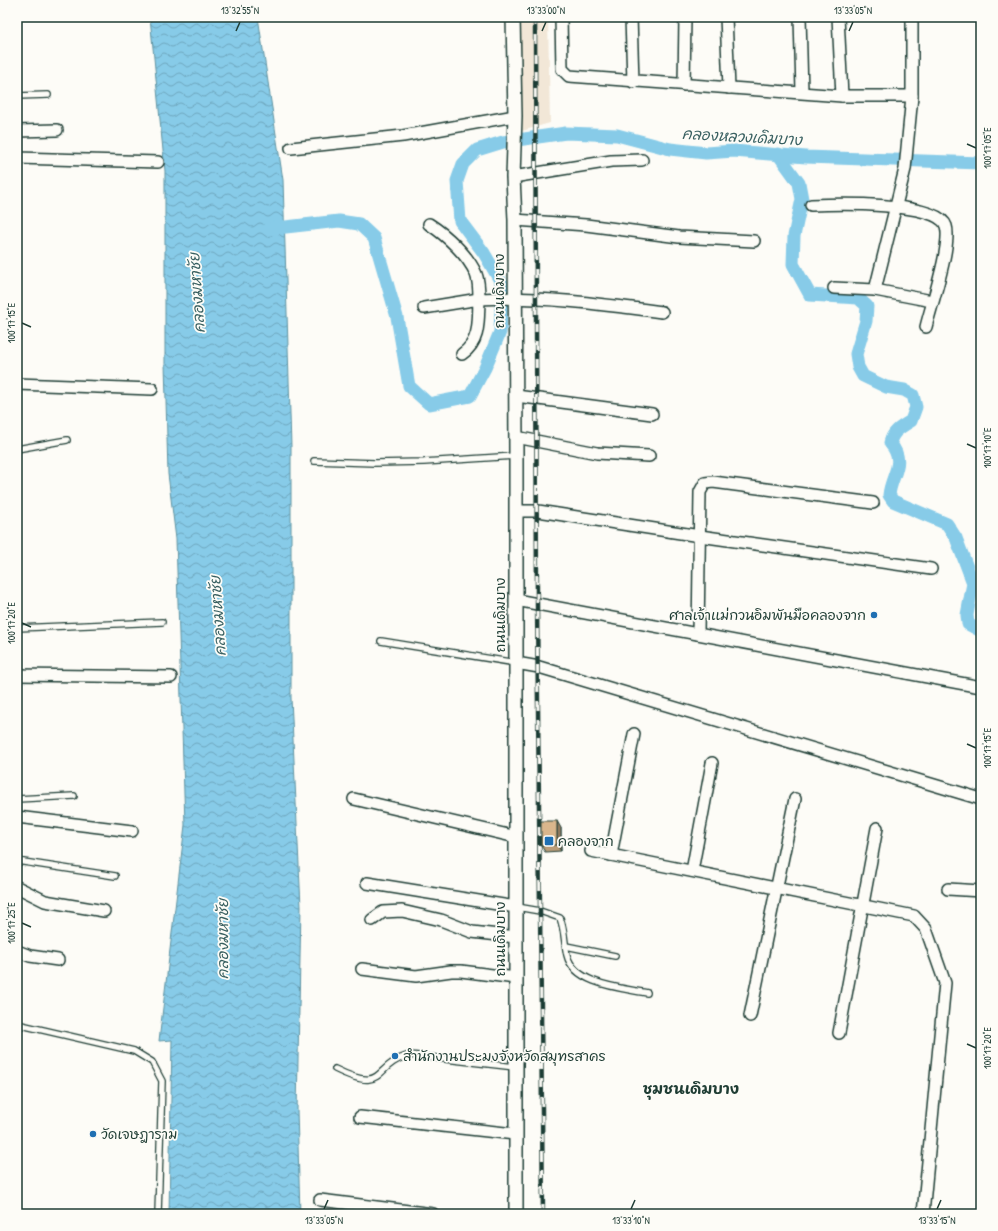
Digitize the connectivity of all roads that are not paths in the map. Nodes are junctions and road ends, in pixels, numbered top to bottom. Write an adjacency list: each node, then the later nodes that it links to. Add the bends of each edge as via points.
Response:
1 (514, 17): 17 (street, ถนนเดิมบาง)
2 (561, 17): 9 (street, via 562,69 566,75)
3 (631, 17): 9 (street)
4 (685, 17): 10 (street)
5 (726, 17): 11 (street)
6 (800, 17): 12 (street)
7 (838, 17): 15 (street)
8 (912, 17): 16 (street)
9 (634, 82): 10 (street)
10 (684, 85): 11 (street)
11 (729, 88): 12 (street)
12 (802, 92): 15 (street)
13 (48, 95): 14 (lane)
14 (17, 96)
15 (842, 96): 16 (street)
16 (912, 96): 26 (street, via 905,169)
17 (515, 116): 20 (street, via 403,136); 24 (street, ถนนเดิมบาง)
18 (57, 130): 19 (street)
19 (17, 131)
20 (291, 148)
21 (17, 158): 23 (street)
22 (642, 160): 24 (street, via 611,161)
23 (158, 162)
24 (513, 177): 27 (street, ถนนเดิมบาง)
25 (811, 205): 26 (street, via 868,204)
26 (894, 207): 31 (street); 34 (street, via 934,214 940,217 946,226 941,273)
27 (515, 220): 29 (street, via 679,237); 32 (street, ถนนเดิมบาง)
28 (429, 224): 33 (street, via 469,262 476,275)
29 (754, 240)
30 (834, 288): 31 (street)
31 (875, 290): 34 (street)
32 (515, 297): 33 (street); 36 (street, via 573,300); 41 (street, ถนนเดิมบาง)
33 (479, 299): 35 (street); 38 (street, via 477,336 469,349)
34 (932, 301): 37 (street)
35 (424, 308)
36 (662, 312)
37 (926, 327)
38 (462, 354)
39 (17, 384): 40 (street)
40 (152, 389)
41 (516, 396): 42 (street); 43 (street, ถนนเดิมบาง)
42 (652, 414)
43 (516, 437): 46 (street, ถนนเดิมบาง); 47 (street, via 597,453)
44 (66, 440): 45 (lane)
45 (17, 449)
46 (516, 456): 48 (lane, via 424,462); 50 (street, ถนนเดิมบาง)
47 (649, 456)
48 (314, 461)
49 (873, 503): 51 (street, via 705,483 700,492)
50 (516, 511): 51 (street, via 538,511); 53 (street, ถนนเดิมบาง)
51 (700, 536): 52 (street); 56 (street)
52 (931, 569)
53 (516, 600): 56 (street); 58 (street, ถนนเดิมบาง)
54 (162, 622): 55 (lane)
55 (17, 628)
56 (698, 634): 61 (street)
57 (381, 641): 58 (lane)
58 (516, 663): 68 (street, via 539,667); 72 (street, ถนนเดิมบาง)
59 (17, 675): 60 (street)
60 (171, 677)
61 (981, 687)
62 (634, 734): 74 (street)
63 (712, 763): 76 (street)
64 (74, 796): 65 (lane)
65 (17, 799)
66 (354, 799): 72 (street)
67 (795, 799): 80 (street)
68 (981, 800)
69 (17, 818): 71 (street)
70 (877, 828): 83 (street)
71 (132, 831)
72 (516, 837): 84 (street, ถนนเดิมบาง)
73 (591, 851): 74 (street)
74 (612, 855): 76 (street)
75 (17, 861): 77 (lane)
76 (692, 871): 80 (street)
77 (115, 876)
78 (367, 883): 84 (street)
79 (17, 887): 85 (street, via 45,901)
80 (777, 888): 83 (street); 95 (street)
81 (948, 889): 82 (street)
82 (981, 891)
83 (862, 905): 97 (street); 106 (street, via 914,916 926,929 944,983)
84 (516, 907): 87 (street, ถนนเดิมบาง); 88 (lane, via 560,918)
85 (104, 911)
86 (372, 920): 87 (street, via 383,912 402,911 441,920 472,932)
87 (516, 937): 93 (street, ถนนเดิมบาง)
88 (566, 946): 90 (lane); 94 (lane, via 572,966 585,978)
89 (17, 951): 91 (street, via 30,956)
90 (615, 956)
91 (58, 960)
92 (362, 969): 93 (street, via 416,976 461,971)
93 (516, 978): 98 (street, ถนนเดิมบาง)
94 (647, 993)
95 (750, 1016)
96 (17, 1024): 103 (lane, via 134,1051 152,1062 162,1081)
97 (839, 1033)
98 (515, 1067): 99 (lane, via 410,1055 400,1058 373,1079 364,1080); 101 (street, ถนนเดิมบาง)
99 (335, 1069)
100 (360, 1117): 101 (street)
101 (515, 1134): 105 (street, ถนนเดิมบาง)
102 (320, 1200): 104 (street)
103 (158, 1214)
104 (433, 1214)
105 (516, 1214)
106 (923, 1214)

